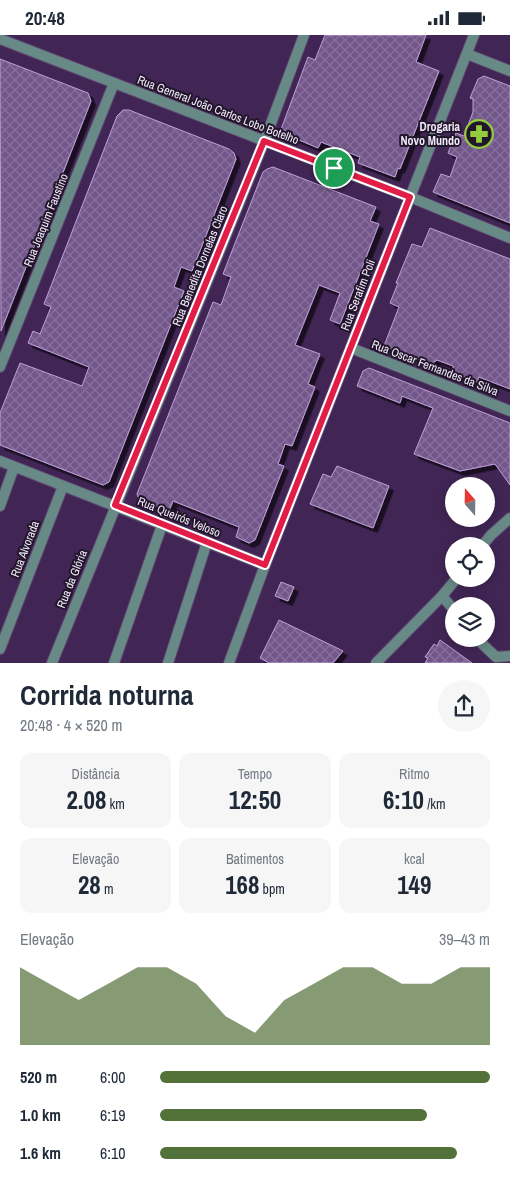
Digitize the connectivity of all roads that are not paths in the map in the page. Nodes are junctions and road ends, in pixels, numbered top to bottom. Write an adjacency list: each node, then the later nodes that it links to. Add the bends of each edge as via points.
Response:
1 (304, 35): 7 (street, Rua Benedita Dornelas Claro)
2 (474, 35): 4 (street, Rua Serafim Poli)
3 (0, 39): 6 (street, Rua General João Carlos Lobo Botelho)
4 (466, 54): 5 (street); 8 (street, Rua Serafim Poli)
5 (510, 71)
6 (114, 83): 7 (street, Rua General João Carlos Lobo Botelho); 11 (street, Rua Joaquim Faustino)
7 (264, 141): 8 (street, Rua General João Carlos Lobo Botelho); 16 (street, Rua Benedita Dornelas Claro)
8 (410, 197): 9 (street, Rua General João Carlos Lobo Botelho); 10 (street, Rua Serafim Poli)
9 (510, 238)
10 (351, 348): 12 (street, Rua Oscar Fernandes da Silva); 22 (street, Rua Serafim Poli)
11 (0, 367)
12 (510, 411)
13 (0, 461): 14 (street, Rua Queirós Veloso)
14 (14, 467): 15 (street, Rua Queirós Veloso); 17 (street)
15 (63, 486): 16 (street, Rua Queirós Veloso); 27 (street, Rua Alvorada)
16 (115, 505): 19 (street, Rua Queirós Veloso); 30 (street, Rua da Glória)
17 (0, 506)
18 (510, 518): 20 (street)
19 (162, 525): 21 (street, Rua Queirós Veloso); 31 (street)
20 (489, 537)
21 (207, 542): 22 (street, Rua Queirós Veloso); 32 (street)
22 (265, 565): 33 (street, Rua Serafim Poli)
23 (449, 587): 24 (street)
24 (442, 595): 25 (street); 34 (street)
25 (445, 599)
26 (485, 647): 29 (street)
27 (0, 649)
28 (510, 656): 29 (street)
29 (498, 659)
30 (52, 663)
31 (114, 663)
32 (168, 663)
33 (229, 663)
34 (376, 663)

